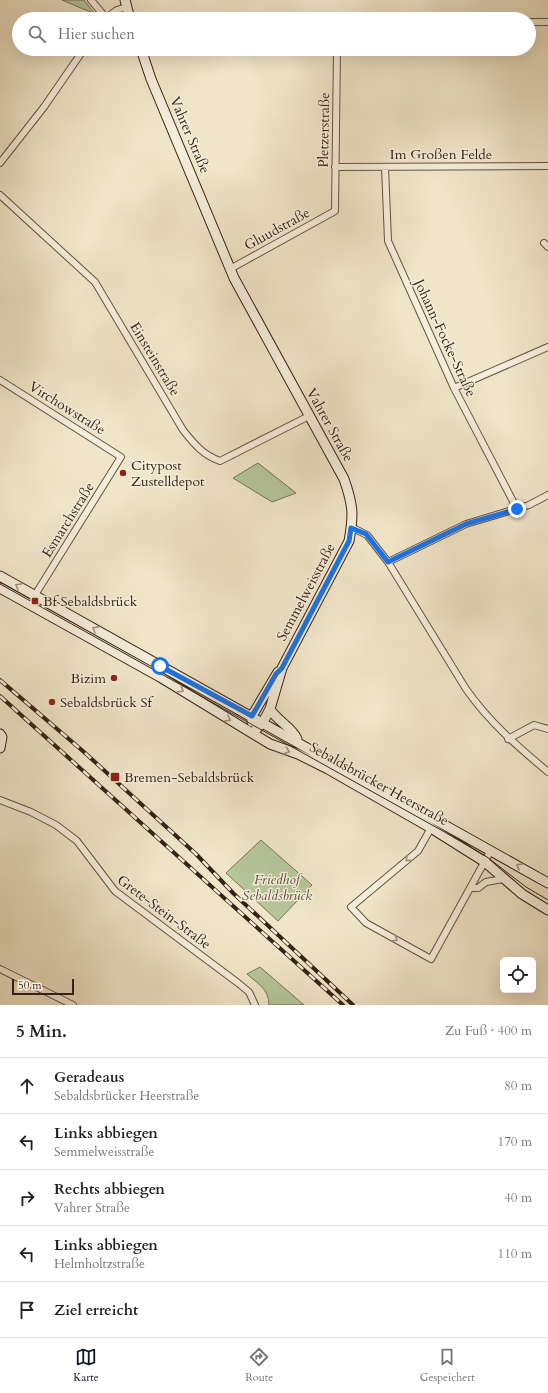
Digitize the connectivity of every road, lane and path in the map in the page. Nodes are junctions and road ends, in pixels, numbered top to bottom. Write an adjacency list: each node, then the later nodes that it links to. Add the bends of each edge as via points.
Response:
1 (91, 0): 3 (street)
2 (126, 4): 4 (street)
3 (100, 12)
4 (114, 12)
5 (536, 22): 6 (street)
6 (548, 22)
7 (79, 56): 10 (street, via 44,107)
8 (144, 56): 16 (main road, Vahrer Straße)
9 (337, 56): 12 (street, Pletzerstraße)
10 (0, 163)
11 (548, 166): 13 (street, Im Großen Felde)
12 (335, 167): 13 (street, Im Großen Felde); 15 (street, Pletzerstraße)
13 (385, 167): 19 (street, Johann-Focke-Straße, via 388,241)
14 (0, 195): 20 (street, Einsteinstraße, via 95,282 183,430 195,446 208,457 220,461)
15 (335, 211): 16 (street, Gluudstraße)
16 (230, 269): 20 (main road, Vahrer Straße)
17 (548, 347): 19 (street)
18 (0, 380): 21 (street, Virchowstraße)
19 (454, 388): 23 (street, Johann-Focke-Straße)
20 (309, 416): 24 (main road, Vahrer Straße, via 344,478 352,503)
21 (121, 457): 28 (street, Esmarchstraße)
22 (548, 495): 23 (street)
23 (517, 509): 25 (street, via 466,524)
24 (351, 528): 25 (street, via 366,534); 29 (main road, Semmelweisstraße, via 349,541)
25 (388, 562): 36 (street, via 466,689)
26 (0, 576): 28 (main road, Sebaldsbrücker Heerstraße, one-way to 26)
27 (0, 588): 34 (main road, Sebaldsbrücker Heerstraße, one-way to 34, via 160,677)
28 (35, 595): 31 (main road, Sebaldsbrücker Heerstraße, one-way to 28)
29 (282, 668): 30 (main road, Semmelweisstraße); 31 (main road, Semmelweisstraße)
30 (270, 710): 32 (main road, Semmelweisstraße); 37 (main road, via 294,733)
31 (252, 716): 32 (main road, Sebaldsbrücker Heerstraße); 34 (main road)
32 (263, 722): 34 (main road, Semmelweisstraße); 37 (main road, Sebaldsbrücker Heerstraße)
33 (548, 729): 36 (street, via 534,725)
34 (253, 733): 41 (main road, Sebaldsbrücker Heerstraße, one-way to 41, via 270,744 328,769)
35 (1, 736): 38 (main road)
36 (508, 739): 39 (street)
37 (297, 741): 42 (main road, Sebaldsbrücker Heerstraße)
38 (0, 748)
39 (548, 772)
40 (0, 800): 50 (street, Grete-Stein-Straße, via 56,825 77,841 114,891 238,983 249,992)
41 (431, 828): 43 (main road, Sebaldsbrücker Heerstraße); 46 (street, one-way to 46, via 418,851 351,907 366,923 431,959)
42 (491, 850): 43 (street); 45 (main road, Sebaldsbrücker Heerstraße, one-way to 42)
43 (484, 862): 44 (main road, Sebaldsbrücker Heerstraße); 46 (street)
44 (503, 879): 46 (street, via 486,882 478,888); 47 (main road, Sebaldsbrücker Heerstraße)
45 (548, 882)
46 (470, 888)
47 (548, 910)
48 (0, 969): 49 (street)
49 (73, 1005)
50 (255, 1005)

